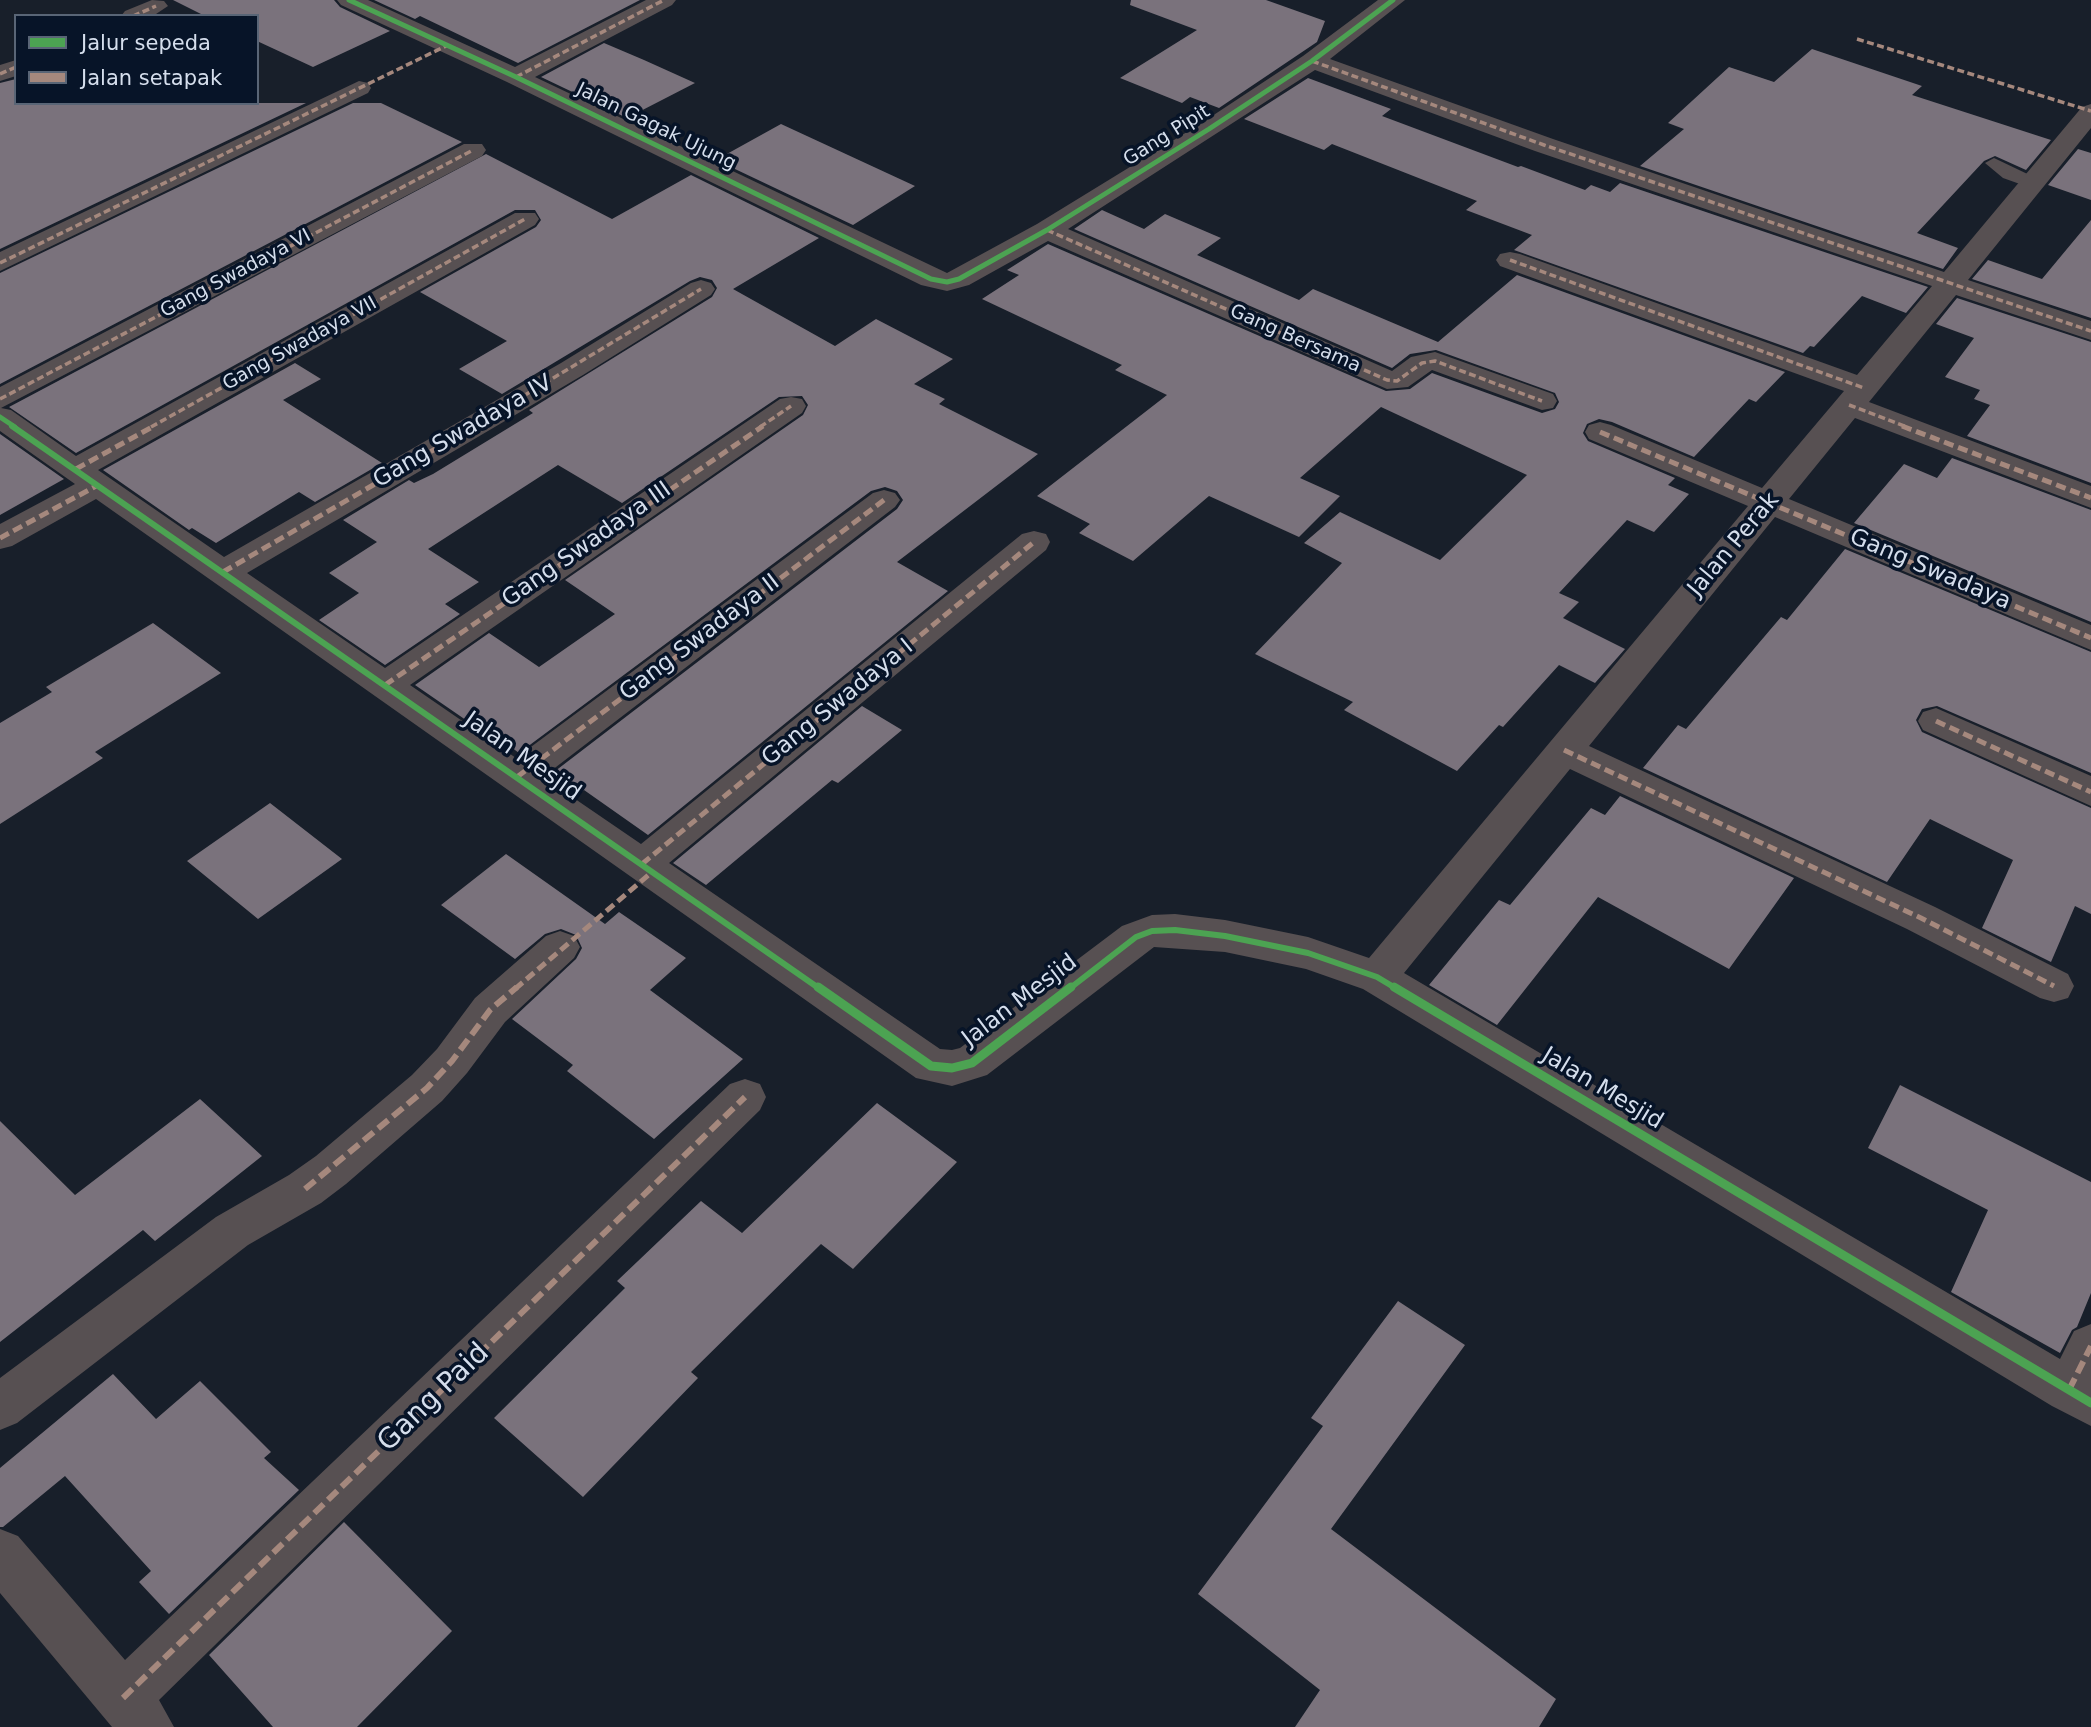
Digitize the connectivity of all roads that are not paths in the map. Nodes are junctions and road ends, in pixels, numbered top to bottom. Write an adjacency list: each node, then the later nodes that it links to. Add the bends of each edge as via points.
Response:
1 (349, 0): 7 (street, Jalan Gagak Ujung)
2 (664, 0): 7 (street)
3 (1393, 0): 6 (street, Gang Pipit)
4 (156, 6): 5 (street)
5 (138, 14)
6 (1312, 61): 14 (street, Gang Pipit); 17 (street, via 1544,145)
7 (516, 77): 18 (street, Jalan Gagak Ujung, via 931,279)
8 (359, 88): 16 (street)
9 (2091, 112): 12 (street, Jalan Perak)
10 (473, 149): 22 (street, Gang Swadaya VI)
11 (1994, 163): 12 (lane)
12 (2034, 184): 17 (street, Jalan Perak)
13 (525, 219): 27 (street, Gang Swadaya VII)
14 (1047, 229): 18 (street, Gang Pipit); 23 (street, Gang Bersama, via 1387,380 1397,381 1423,363 1435,361)
15 (1510, 260): 21 (street)
16 (0, 263)
17 (1951, 281): 20 (street); 21 (street, Jalan Perak)
18 (947, 282)
19 (701, 289): 33 (street, Gang Swadaya IV)
20 (2091, 331)
21 (1857, 396): 28 (street); 30 (street, Jalan Perak)
22 (0, 399)
23 (1542, 401)
24 (790, 406): 35 (street, Gang Swadaya III)
25 (0, 417): 27 (street, Jalan Mesjid)
26 (1600, 432): 30 (street, Gang Swadaya)
27 (87, 477): 31 (street, Gang Swadaya VII); 33 (street, Jalan Mesjid)
28 (2091, 498)
29 (884, 499): 38 (street, Gang Swadaya II)
30 (1768, 503): 34 (street, Gang Swadaya); 37 (street, Jalan Perak)
31 (0, 538)
32 (1034, 542): 40 (street, Gang Swadaya I)
33 (223, 572): 35 (street, Jalan Mesjid)
34 (2091, 638)
35 (385, 685): 38 (street, Jalan Mesjid)
36 (1936, 721): 39 (street)
37 (1564, 750): 42 (street, Jalan Perak); 43 (street, via 1921,918)
38 (517, 777): 40 (street, Jalan Mesjid)
39 (2091, 792)
40 (642, 864): 42 (street, Jalan Mesjid, via 931,1066 952,1068 972,1063 1136,937 1152,931 1225,936 1308,953)
41 (560, 947): 47 (street, via 489,1010 427,1088 331,1170 232,1231)
42 (1377, 977): 46 (street, Jalan Mesjid)
43 (2054, 986)
44 (745, 1097): 49 (street, Gang Paid)
45 (2091, 1346): 46 (street)
46 (2080, 1397)
47 (0, 1407)
48 (0, 1554): 49 (street)
49 (135, 1713)

